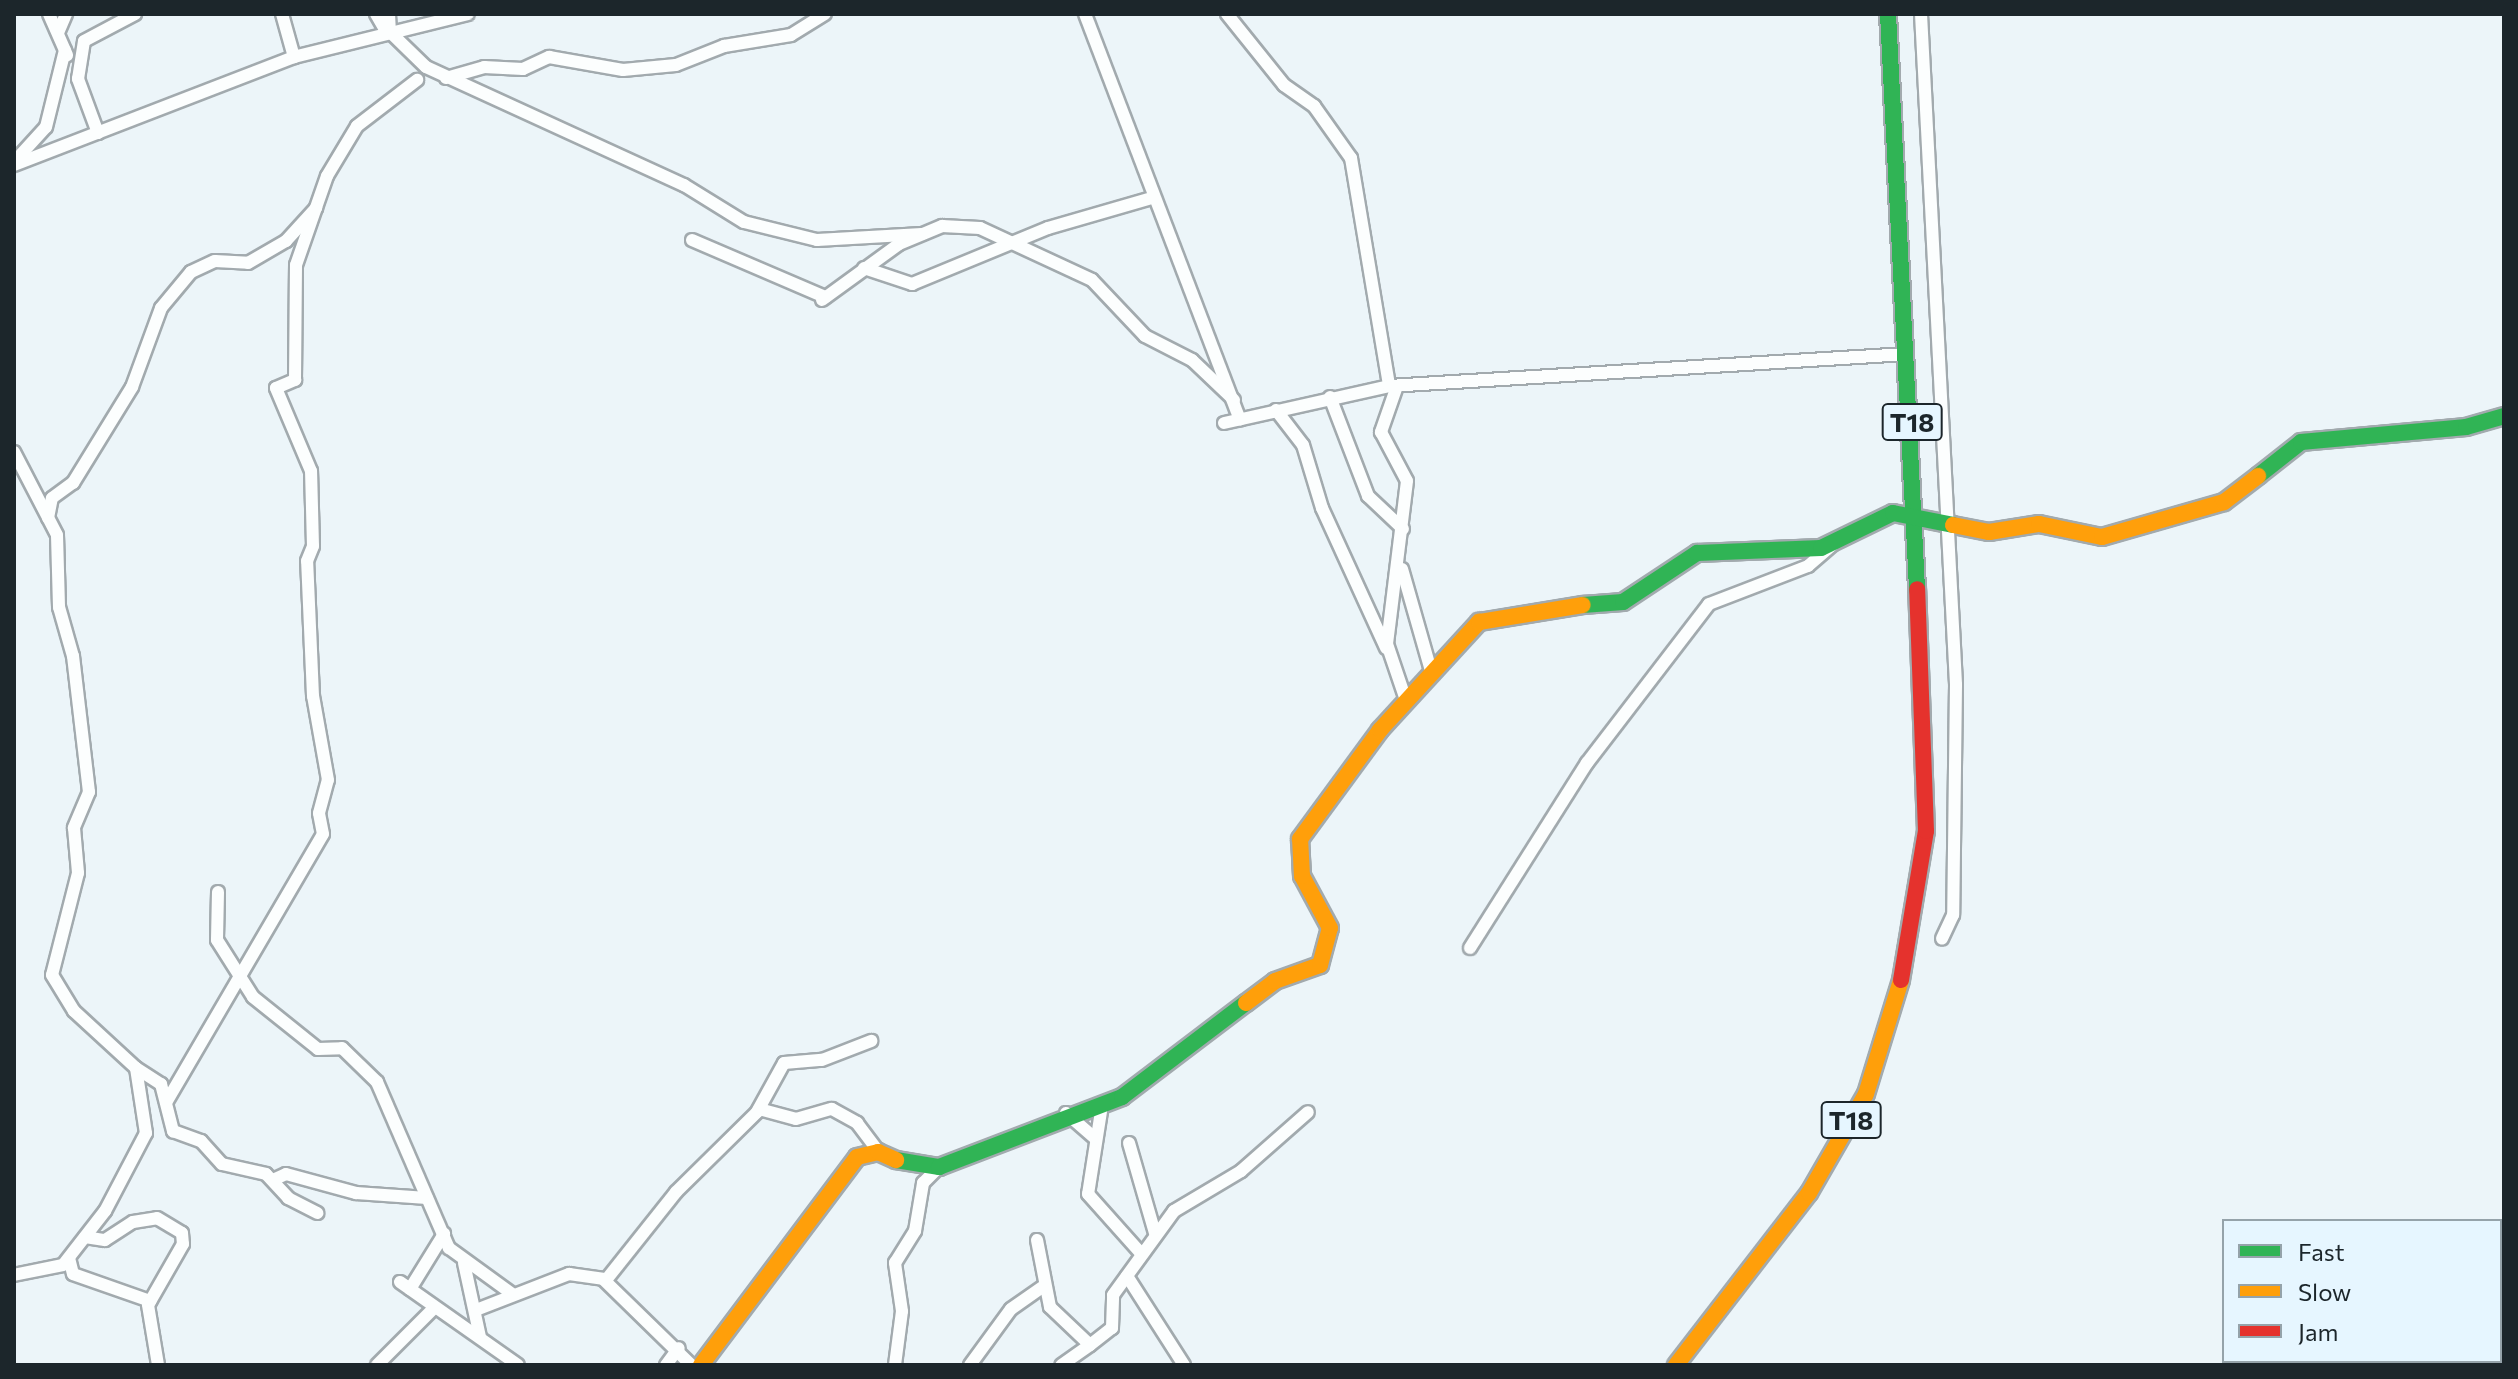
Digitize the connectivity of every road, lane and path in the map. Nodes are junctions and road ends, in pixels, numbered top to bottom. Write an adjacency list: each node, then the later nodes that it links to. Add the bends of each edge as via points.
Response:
1 (49, 14): 13 (street)
2 (66, 14): 13 (street)
3 (135, 14): 18 (street, via 86,37)
4 (282, 14): 16 (street)
5 (376, 14): 14 (street)
6 (389, 14): 14 (street)
7 (468, 14): 14 (street)
8 (825, 14): 17 (street, via 791,35 665,66 623,70 549,57 523,69 484,67)
9 (1085, 14): 22 (street)
10 (1227, 14): 29 (street, via 1284,85 1314,106 1351,158)
11 (1888, 14): 28 (main road, T18)
12 (1921, 14): 39 (street)
13 (58, 33): 15 (street)
14 (388, 33): 16 (street); 17 (street)
15 (65, 50): 18 (street); 21 (street, via 46,127)
16 (294, 57): 20 (street)
17 (446, 78): 24 (street, via 691,188 744,222 817,240)
18 (78, 79): 20 (street)
19 (417, 80): 23 (street, via 349,135)
20 (98, 133): 21 (street)
21 (14, 164)
22 (1152, 198): 26 (street); 31 (street)
23 (316, 208): 37 (street, via 286,241 248,263 215,261 191,272 161,308 132,387 73,483 52,498); 49 (street, via 296,265 295,380 276,388 311,471 313,546 307,561 313,696 328,780 319,813 323,834)
24 (922, 234): 26 (street, via 955,223); 27 (street)
25 (692, 240): 27 (street, via 823,298)
26 (1017, 241): 27 (street, via 912,284); 31 (street, via 1093,280 1145,336 1178,350)
27 (864, 268)
28 (1907, 354): 29 (street); 38 (main road, T18)
29 (1393, 386): 30 (street); 40 (street, via 1381,432 1407,481)
30 (1330, 397): 32 (street); 40 (street, via 1368,496)
31 (1234, 400): 34 (street)
32 (1276, 410): 34 (street); 43 (street, via 1303,445 1322,508)
33 (2504, 416): 39 (main road, via 2466,427 2299,443 2224,502 2187,518 2102,537 2039,524 2002,532)
34 (1240, 419): 35 (street)
35 (1224, 423)
36 (14, 452): 37 (street)
37 (48, 519): 51 (street, via 57,535 59,607 73,656 89,792 72,836 74,898 51,967 74,1011)
38 (1919, 522): 39 (main road); 41 (main road, via 1893,513); 94 (main road, T18, via 1926,831 1908,959 1888,1035 1866,1094 1809,1193)
39 (1950, 524): 47 (street, via 1953,915)
40 (1403, 529): 42 (street)
41 (1836, 542): 44 (main road, via 1697,553 1628,601 1555,606 1479,622); 48 (street, via 1808,566 1709,604 1587,763)
42 (1402, 569): 43 (street); 44 (street)
43 (1388, 653): 45 (street)
44 (1431, 671): 45 (main road)
45 (1406, 700): 53 (main road, via 1300,839 1302,876 1330,928 1320,965 1275,981 1135,1090)
46 (218, 892): 49 (street, via 217,940)
47 (1942, 939)
48 (1470, 948)
49 (237, 972): 52 (street); 64 (street, via 268,1012 318,1049 342,1048 377,1082)
50 (871, 1041): 54 (street, via 822,1060 785,1062)
51 (136, 1068): 52 (street, via 160,1082); 57 (street)
52 (167, 1101): 58 (street, via 167,1123)
53 (1102, 1105): 56 (main road); 59 (street)
54 (759, 1109): 61 (street, via 796,1119 832,1109 857,1123); 75 (street, via 676,1192)
55 (1308, 1112): 66 (street, via 1241,1171 1187,1199)
56 (1066, 1113): 59 (street); 62 (main road)
57 (144, 1125): 58 (street); 68 (street, via 132,1166)
58 (177, 1132): 63 (street, via 201,1141 222,1164)
59 (1096, 1139): 70 (street, via 1088,1194)
60 (1129, 1143): 66 (street)
61 (879, 1152): 62 (main road, via 913,1168); 89 (main road, via 857,1157 833,1180)
62 (939, 1167): 90 (street, via 923,1183 915,1231 896,1260 902,1311)
63 (273, 1180): 64 (street, via 286,1174 356,1193); 65 (street)
64 (427, 1198): 67 (street)
65 (317, 1213)
66 (1155, 1233): 70 (street)
67 (444, 1234): 72 (street); 79 (street, via 405,1285)
68 (85, 1237): 71 (street); 78 (street, via 105,1240 143,1219 177,1228 183,1244)
69 (1037, 1240): 76 (street)
70 (1139, 1251): 74 (street)
71 (69, 1258): 73 (street, via 53,1272); 78 (street, via 73,1274)
72 (464, 1263): 77 (street); 80 (street)
73 (14, 1275)
74 (1127, 1276): 82 (street, via 1112,1298 1112,1328); 93 (street)
75 (606, 1280): 77 (street, via 569,1274); 83 (street)
76 (1043, 1287): 82 (street, via 1050,1307); 91 (street, via 1011,1309 1001,1332)
77 (511, 1293): 80 (street)
78 (150, 1301): 84 (street)
79 (434, 1308): 81 (street); 85 (street)
80 (476, 1310): 81 (street)
81 (480, 1337): 86 (street)
82 (1090, 1345): 92 (street)
83 (679, 1348): 87 (street); 88 (street)
84 (158, 1365)
85 (377, 1365)
86 (518, 1365)
87 (666, 1365)
88 (691, 1365)
89 (701, 1365)
90 (895, 1365)
91 (970, 1365)
92 (1061, 1365)
93 (1184, 1365)
94 (1676, 1365)

